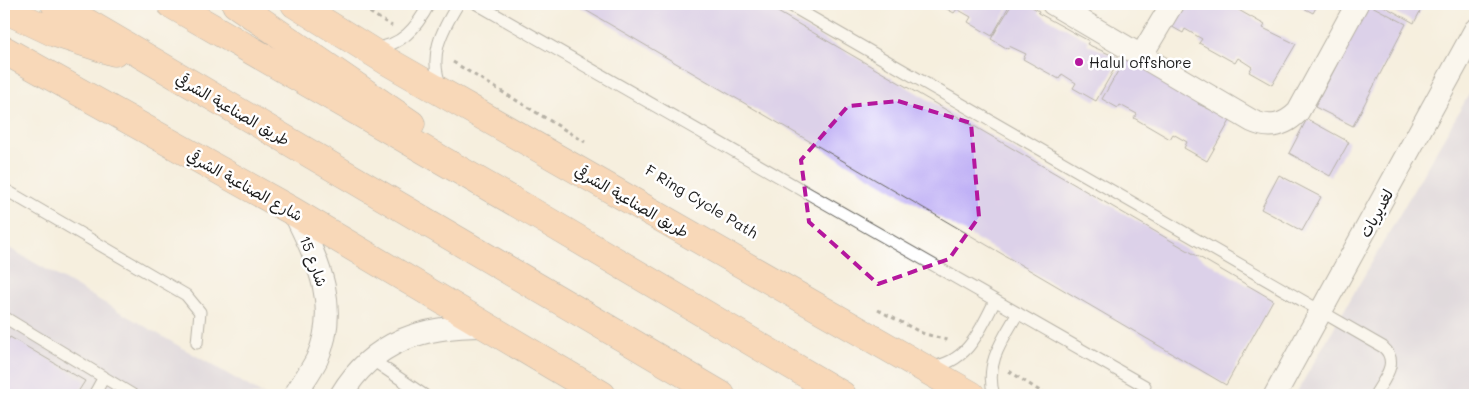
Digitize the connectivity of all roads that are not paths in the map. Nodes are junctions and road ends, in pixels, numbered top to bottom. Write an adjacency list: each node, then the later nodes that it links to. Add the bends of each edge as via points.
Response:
1 (55, 4): 17 (main road, طريق الصناعية الشرقي)
2 (171, 4): 20 (main road)
3 (236, 4): 20 (main road, via 371,96)
4 (296, 4): 14 (main road, طريق الصناعية الشرقي)
5 (429, 4): 14 (lane, via 407,35 387,45)
6 (458, 4): 18 (lane, via 442,31 436,52 437,74)
7 (477, 4): 22 (lane)
8 (788, 4): 23 (lane)
9 (1053, 4): 16 (street)
10 (1172, 4): 16 (street)
11 (1357, 4): 16 (street, via 1298,112 1276,126 1252,121)
12 (4, 9): 17 (main road, via 55,32)
13 (1475, 30): 23 (street, لغديريات)
14 (366, 48): 18 (main road, طريق الصناعية الشرقي)
15 (4, 50): 21 (main road, شارع الصناعية الشرقي)
16 (1141, 56)
17 (165, 69): 39 (main road, طريق الصناعية الشرقي)
18 (445, 94): 29 (main road, طريق الصناعية الشرقي)
19 (4, 189): 27 (lane, via 186,295 200,312)
20 (527, 209): 31 (main road)
21 (294, 212): 26 (main road, شارع الصناعية الشرقي); 35 (street, شارع 15, via 321,271 326,296 326,318 319,352)
22 (995, 301): 24 (lane); 29 (lane, via 970,347 943,365)
23 (1323, 310): 44 (street, لغديريات); 45 (lane, via 1388,351 1392,365)
24 (1018, 313): 32 (lane); 43 (lane, via 993,360 991,382)
25 (4, 317): 30 (lane)
26 (484, 326): 28 (street, via 450,326 425,331 397,341); 38 (main road)
27 (197, 343)
28 (371, 360): 36 (street); 37 (lane)
29 (922, 367): 42 (main road, طريق الصناعية الشرقي)
30 (104, 377): 33 (lane); 34 (lane)
31 (812, 378): 40 (main road); 41 (main road)
32 (1145, 386)
33 (94, 395)
34 (133, 395)
35 (295, 395)
36 (341, 395)
37 (424, 395)
38 (602, 395)
39 (721, 395)
40 (842, 395)
41 (859, 395)
42 (971, 395)
43 (994, 395)
44 (1275, 395)
45 (1375, 395)

